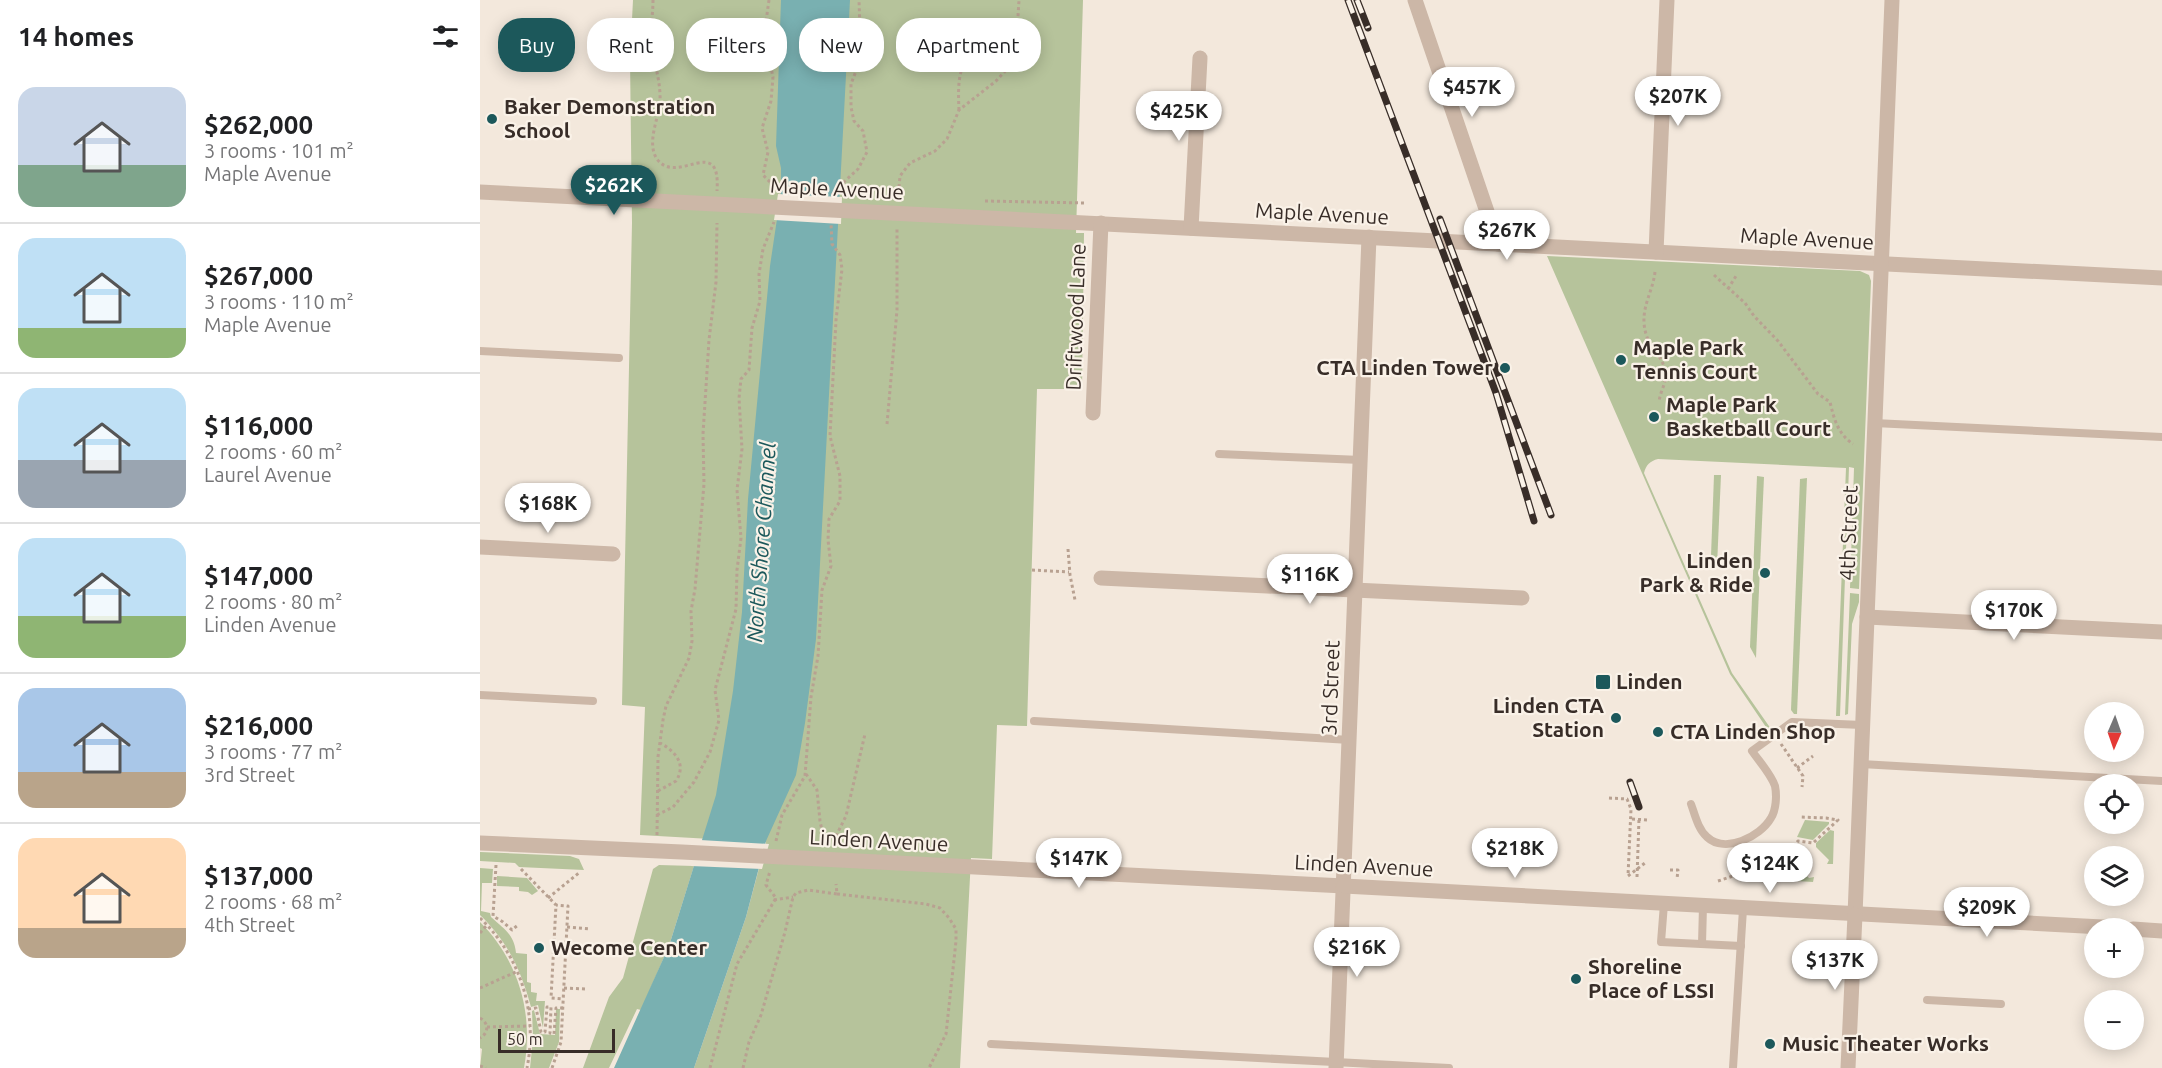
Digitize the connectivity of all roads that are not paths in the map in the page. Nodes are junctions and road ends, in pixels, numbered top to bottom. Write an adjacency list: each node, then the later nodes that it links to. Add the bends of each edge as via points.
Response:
1 (1415, 0): 9 (street)
2 (1667, 0): 10 (street)
3 (1892, 0): 11 (street, 4th Street)
4 (1200, 58): 7 (street)
5 (480, 192): 6 (street, Maple Avenue)
6 (1101, 223): 7 (street, Maple Avenue); 15 (street, Driftwood Lane)
7 (1191, 228): 8 (street, Maple Avenue)
8 (1369, 237): 9 (street, Maple Avenue); 19 (street, 3rd Street)
9 (1498, 244): 10 (street, Maple Avenue)
10 (1656, 252): 11 (street, Maple Avenue)
11 (1881, 263): 12 (street, Maple Avenue); 16 (street, 4th Street)
12 (2162, 278)
13 (480, 351): 14 (lane)
14 (619, 358)
15 (1093, 413)
16 (1874, 423): 17 (lane); 25 (street, 4th Street)
17 (2162, 437)
18 (1219, 454): 19 (lane)
19 (1361, 460): 23 (street, 3rd Street)
20 (480, 547): 21 (street)
21 (613, 554)
22 (1101, 578): 23 (street)
23 (1356, 591): 24 (street); 31 (street, 3rd Street)
24 (1522, 598)
25 (1867, 617): 26 (street); 30 (street, 4th Street)
26 (2162, 632)
27 (480, 695): 28 (lane)
28 (593, 701)
29 (1034, 721): 31 (lane)
30 (1862, 724): 32 (street, 4th Street); 34 (lane, via 1792,722 1752,751 1774,784 1775,798 1772,817 1746,838 1733,844 1714,842 1701,830)
31 (1350, 740): 36 (street, 3rd Street)
32 (1861, 764): 33 (lane); 40 (street, 4th Street)
33 (2162, 780)
34 (1691, 804)
35 (480, 843): 36 (street, Linden Avenue)
36 (1344, 886): 37 (street, Linden Avenue); 49 (street, 3rd Street)
37 (1664, 904): 38 (street, Linden Avenue); 44 (lane, via 1661,942)
38 (1703, 906): 39 (street, Linden Avenue); 44 (lane)
39 (1743, 909): 40 (street, Linden Avenue); 45 (lane)
40 (1855, 915): 41 (street, Linden Avenue); 52 (street, 4th Street)
41 (2084, 926)
42 (2144, 930): 43 (street)
43 (2162, 931)
44 (1702, 944): 45 (lane)
45 (1741, 946): 51 (lane)
46 (1927, 1000): 47 (lane)
47 (2001, 1004)
48 (991, 1044): 49 (lane)
49 (1336, 1065): 50 (lane)
50 (1449, 1068)
51 (1733, 1068)
52 (1848, 1068)

